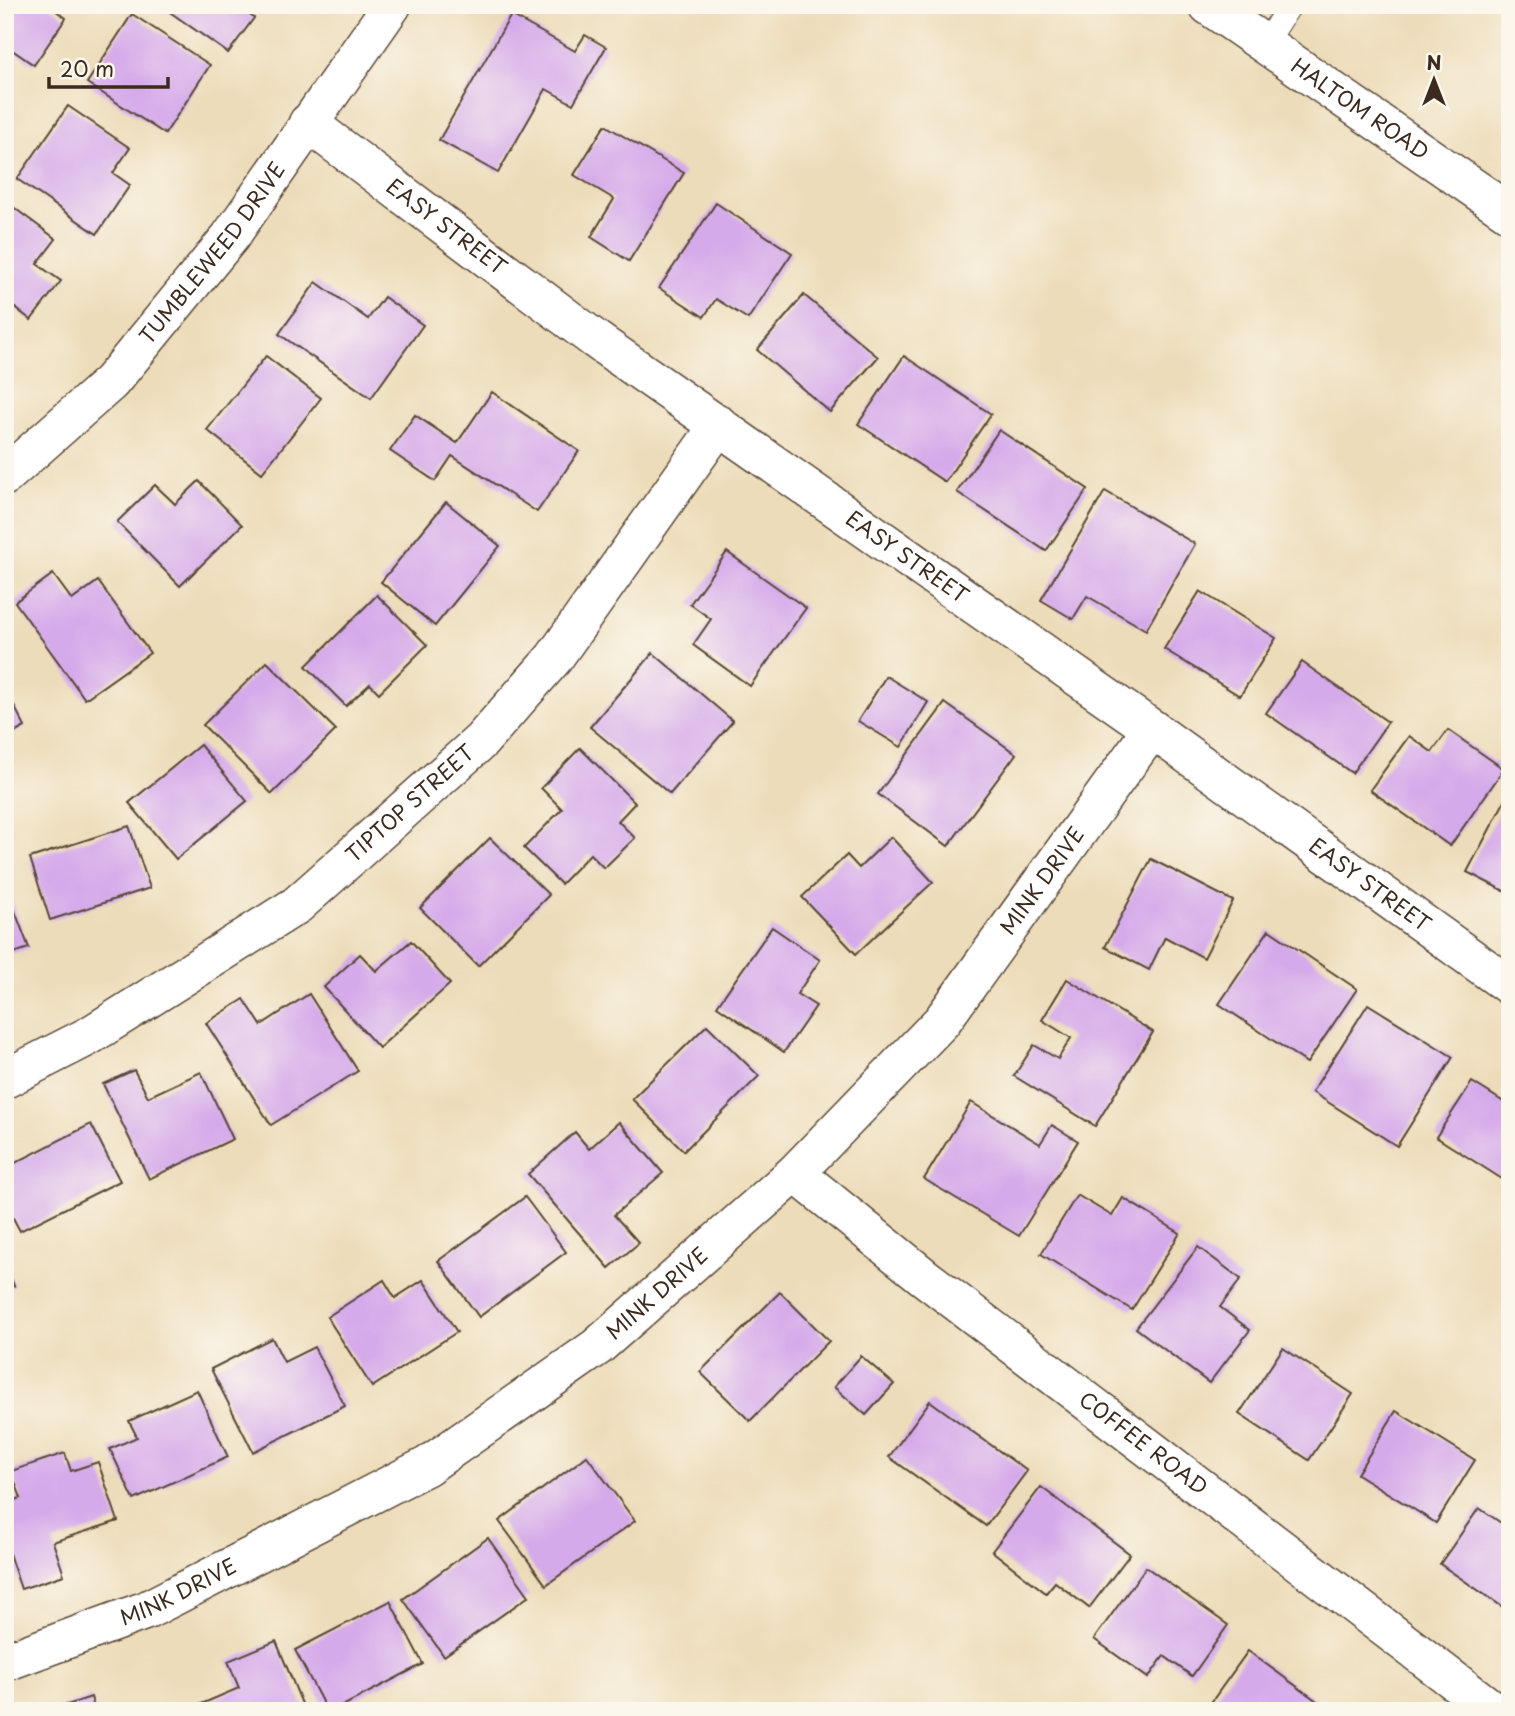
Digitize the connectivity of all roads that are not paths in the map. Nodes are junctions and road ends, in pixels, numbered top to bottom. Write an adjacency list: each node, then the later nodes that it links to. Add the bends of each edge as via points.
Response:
1 (392, 5): 5 (street, TUMBLEWEED DRIVE)
2 (1208, 5): 4 (street, HALTOM ROAD)
3 (1290, 5): 4 (lane)
4 (1265, 44): 6 (street, HALTOM ROAD)
5 (308, 123): 7 (street, EASY STREET, via 596,340); 8 (street, TUMBLEWEED DRIVE, via 230,237 111,382)
6 (1510, 213)
7 (719, 425): 9 (street, EASY STREET); 11 (street, TIPTOP STREET, via 554,658 481,741 297,905 89,1036)
8 (5, 477)
9 (1152, 729): 10 (street, EASY STREET); 12 (street, MINK DRIVE, via 942,1021)
10 (1510, 986)
11 (5, 1079)
12 (795, 1173): 13 (street, MINK DRIVE, via 597,1347 427,1466 147,1610); 14 (street, COFFEE ROAD, via 924,1277)
13 (5, 1662)
14 (1494, 1711)

